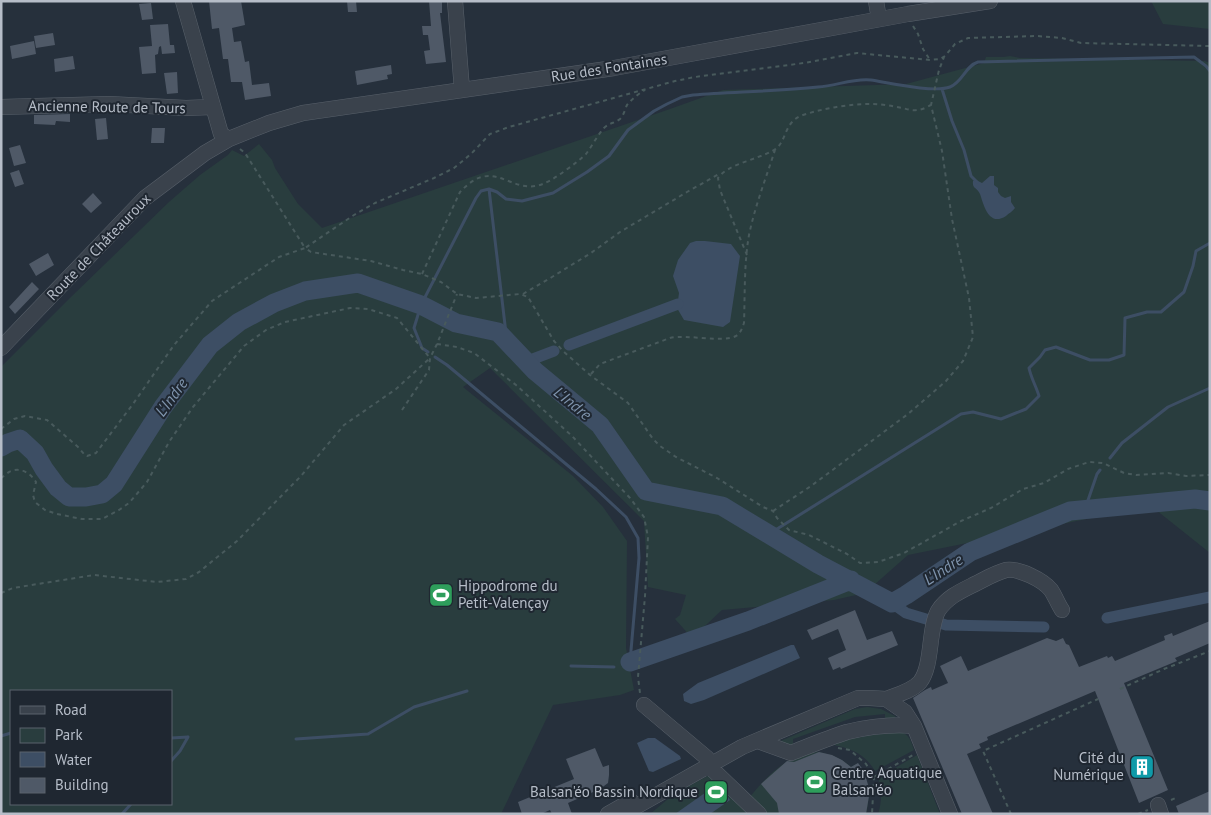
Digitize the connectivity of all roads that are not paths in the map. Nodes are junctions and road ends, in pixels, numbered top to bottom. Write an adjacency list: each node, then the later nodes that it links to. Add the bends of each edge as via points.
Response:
1 (183, 1): 9 (street)
2 (455, 1): 7 (street)
3 (876, 1): 6 (street)
4 (990, 1): 5 (street, Rue des Fontaines)
5 (901, 8): 6 (street, Rue des Fontaines)
6 (879, 19): 7 (street, Rue des Fontaines, via 614,68)
7 (462, 90): 10 (street, Rue des Fontaines, via 302,113)
8 (1, 107): 9 (street, Ancienne Route de Tours, via 123,104)
9 (212, 107): 10 (street, via 221,134)
10 (229, 139): 11 (street, Route de Châteauroux, via 145,198)
11 (1, 348)
12 (1062, 610): 13 (street, via 1050,589 1039,580 1009,570 955,593 936,620 925,672 920,681)
13 (886, 699): 15 (street, via 905,712); 16 (street, via 858,698)
14 (644, 705): 17 (street, via 708,758)
15 (914, 726): 16 (street, via 847,732 791,753); 21 (street)
16 (758, 740): 17 (street)
17 (705, 767): 18 (street, via 689,768); 19 (street); 20 (street)
18 (608, 814)
19 (623, 814)
20 (760, 814)
21 (950, 814)

